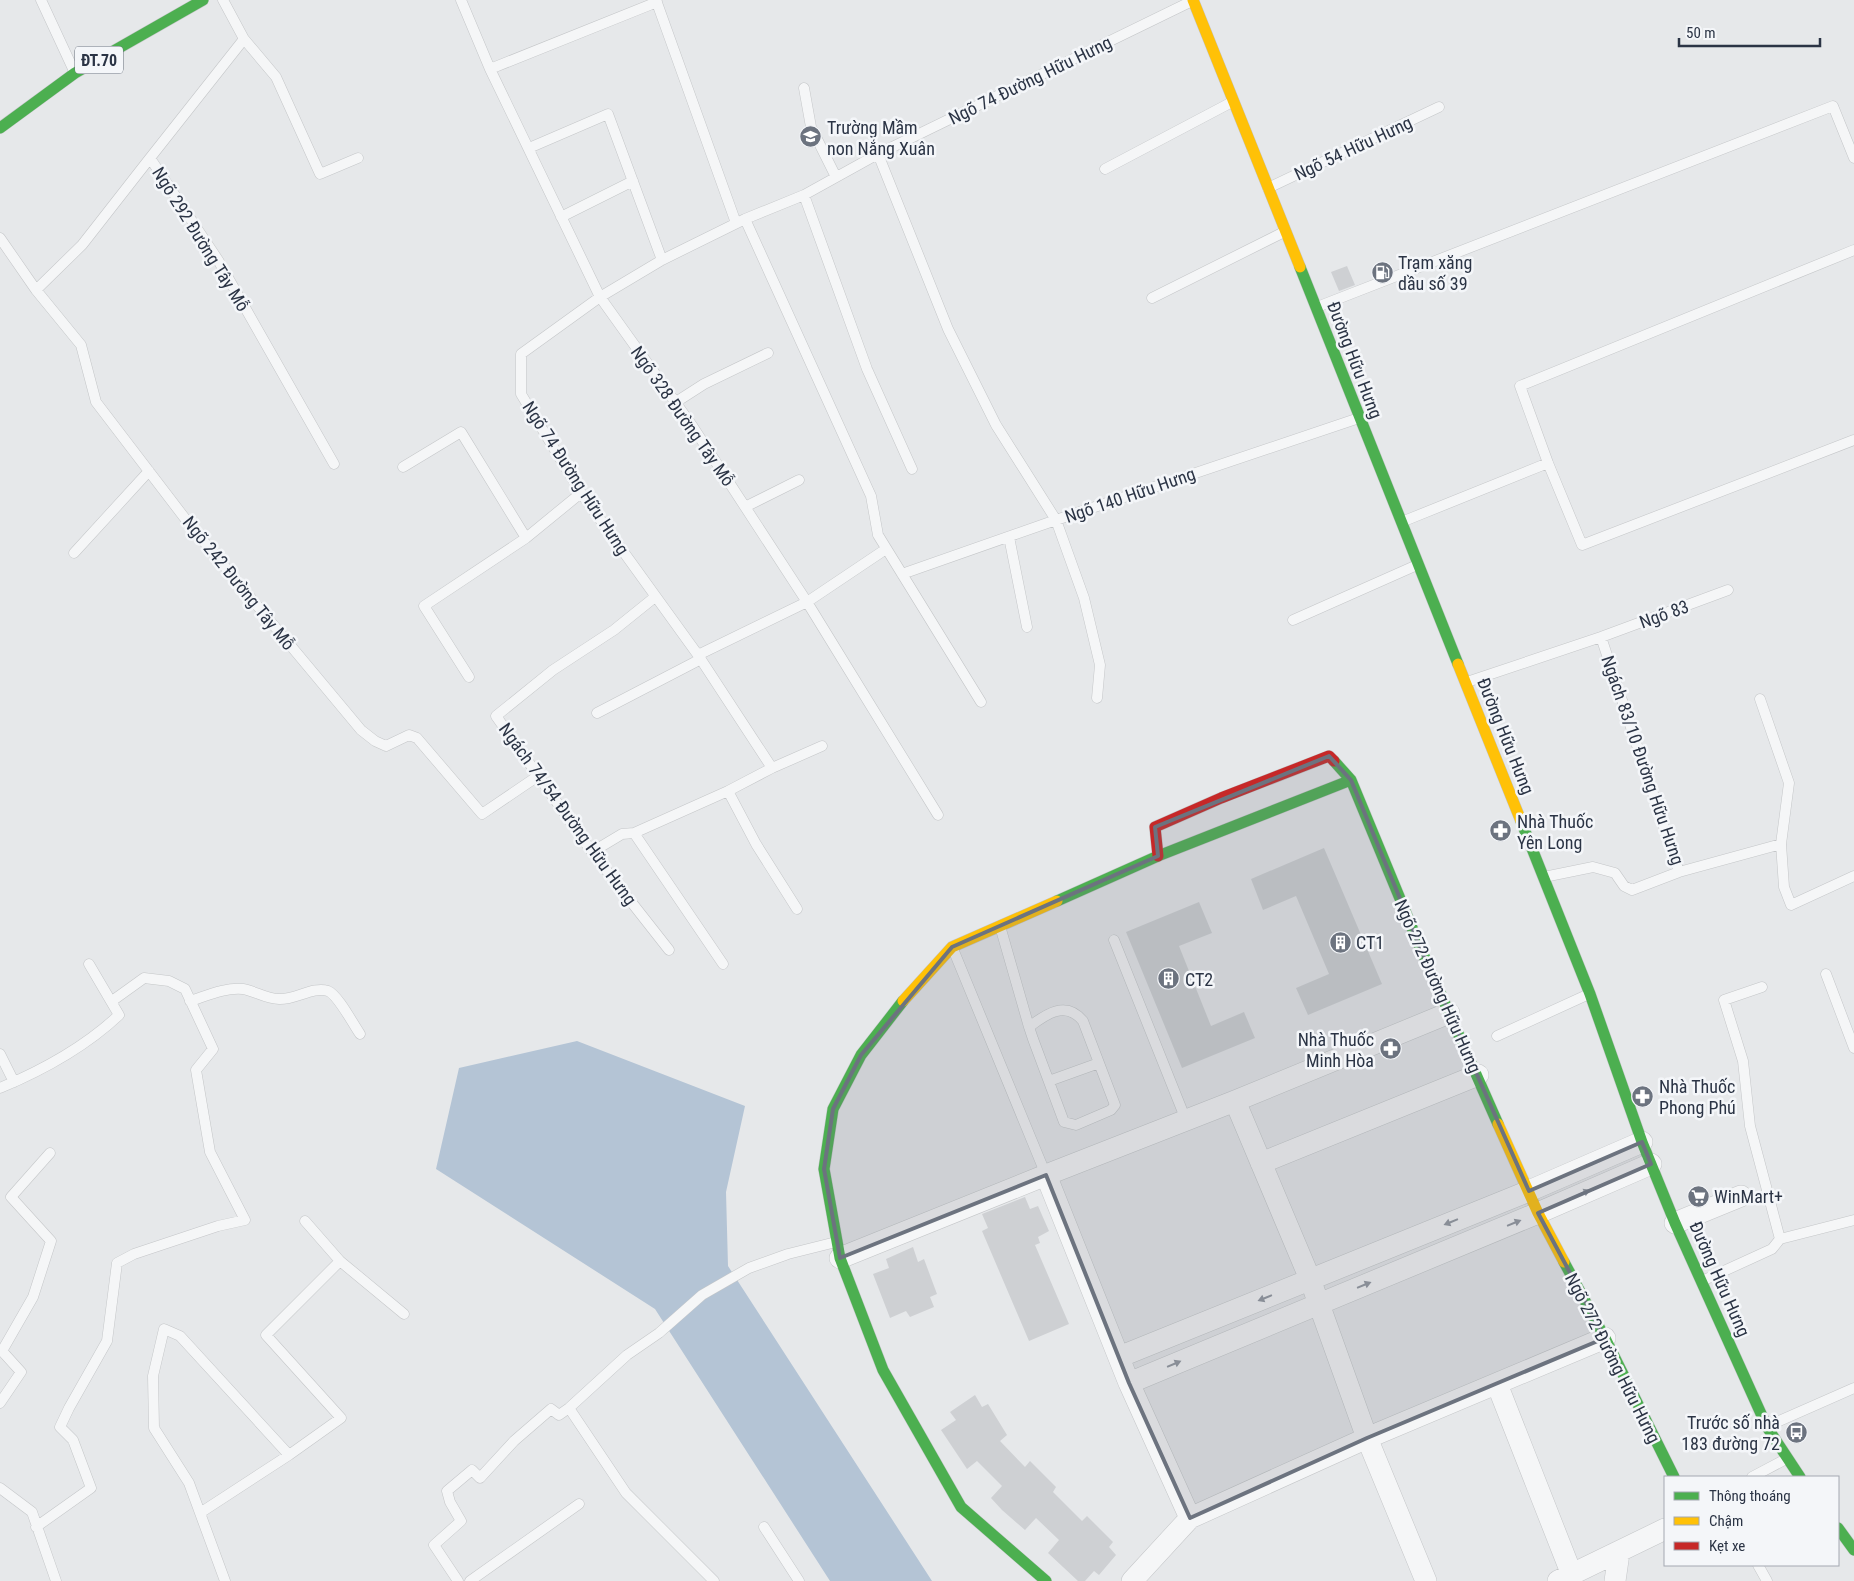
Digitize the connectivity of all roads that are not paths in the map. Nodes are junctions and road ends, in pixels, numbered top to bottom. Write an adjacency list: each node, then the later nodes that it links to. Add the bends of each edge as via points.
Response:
1 (41, 0): 9 (lane)
2 (203, 0): 9 (street, ĐT.70)
3 (223, 0): 7 (lane)
4 (461, 0): 8 (lane, Ngõ 328 Đường Tây Mỗ)
5 (1193, 0): 11 (street, Đường Hữu Hưng); 15 (lane, Ngõ 74 Đường Hữu Hưng)
6 (657, 1): 8 (lane); 25 (lane)
7 (244, 39): 16 (lane, Ngõ 292 Đường Tây Mỗ); 17 (lane, via 276,77 320,174)
8 (490, 69): 14 (lane, Ngõ 328 Đường Tây Mỗ)
9 (75, 74): 13 (street, ĐT.70)
10 (804, 88): 20 (lane, via 811,126)
11 (1233, 102): 19 (lane); 22 (street, Đường Hữu Hưng)
12 (1439, 107): 22 (lane, Ngõ 54 Hữu Hưng)
13 (0, 128)
14 (528, 148): 21 (lane, via 608,114); 24 (lane, Ngõ 328 Đường Tây Mỗ)
15 (878, 154): 20 (lane, Ngõ 74 Đường Hữu Hưng); 46 (lane, via 948,329 996,426)
16 (150, 158): 30 (lane, via 82,246); 38 (lane, Ngõ 292 Đường Tây Mỗ, via 218,260)
17 (358, 158)
18 (1854, 158): 33 (lane, via 1833,106)
19 (1105, 169)
20 (836, 177): 23 (lane, Ngõ 74 Đường Hữu Hưng)
21 (633, 181): 24 (lane); 29 (lane)
22 (1267, 188): 26 (street, Đường Hữu Hưng)
23 (804, 195): 25 (lane, Ngõ 74 Đường Hữu Hưng); 41 (lane, via 867,369)
24 (561, 217): 31 (lane, Ngõ 328 Đường Tây Mỗ)
25 (741, 221): 29 (lane, Ngõ 74 Đường Hữu Hưng); 50 (lane, via 871,496 878,535)
26 (1285, 232): 32 (lane); 33 (street, Đường Hữu Hưng)
27 (0, 238): 30 (lane, Ngõ 242 Đường Tây Mỗ)
28 (1854, 250): 39 (lane, via 1520,386)
29 (662, 260): 31 (lane, Ngõ 74 Đường Hữu Hưng)
30 (36, 290): 42 (lane, Ngõ 242 Đường Tây Mỗ, via 82,346 96,402)
31 (600, 297): 35 (lane, Ngõ 328 Đường Tây Mỗ); 44 (lane, Ngõ 74 Đường Hữu Hưng, via 521,354 521,394)
32 (1152, 298)
33 (1316, 308): 36 (street, Đường Hữu Hưng)
34 (768, 353): 35 (lane, via 704,384)
35 (676, 402): 45 (lane, Ngõ 328 Đường Tây Mỗ)
36 (1359, 418): 46 (lane, Ngõ 140 Hữu Hưng); 47 (street, Đường Hữu Hưng)
37 (1854, 440): 39 (lane, via 1582,545)
38 (334, 464)
39 (1548, 464): 47 (lane)
40 (403, 467): 49 (lane, via 461,432)
41 (912, 469)
42 (149, 471): 51 (lane); 69 (lane, Ngõ 242 Đường Tây Mỗ, via 360,730 386,746 409,735 417,738 482,814)
43 (799, 480): 45 (lane)
44 (581, 493): 49 (lane); 55 (lane, Ngõ 74 Đường Hữu Hưng)
45 (745, 507): 56 (lane, Ngõ 328 Đường Tây Mỗ)
46 (1056, 520): 48 (lane, Ngõ 140 Hữu Hưng); 63 (lane, via 1087,608 1100,665)
47 (1400, 522): 52 (street, Đường Hữu Hưng)
48 (1009, 537): 53 (lane, Ngõ 140 Hữu Hưng); 58 (lane)
49 (526, 538): 61 (lane, via 424,606)
50 (886, 549): 53 (lane); 56 (lane)
51 (74, 553)
52 (1417, 565): 57 (lane); 62 (street, Đường Hữu Hưng)
53 (902, 574): 65 (lane)
54 (1728, 590): 59 (lane, Ngõ 83)
55 (655, 597): 60 (lane, Ngõ 74 Đường Hữu Hưng); 69 (lane, Ngách 74/54 Đường Hữu Hưng, via 614,630 553,670 496,716)
56 (807, 602): 60 (lane); 72 (lane, Ngõ 328 Đường Tây Mỗ)
57 (1293, 620)
58 (1027, 627)
59 (1601, 637): 62 (lane, Ngõ 83); 77 (lane, Ngách 83/10 Đường Hữu Hưng)
60 (700, 657): 66 (lane); 68 (lane, Ngõ 74 Đường Hữu Hưng)
61 (469, 677)
62 (1466, 682): 79 (street, Đường Hữu Hưng)
63 (1097, 698)
64 (1760, 699): 74 (lane, via 1789,783)
65 (981, 702)
66 (597, 713)
67 (822, 746): 68 (lane)
68 (772, 768): 71 (lane)
69 (538, 776): 75 (lane, Ngách 74/54 Đường Hữu Hưng)
70 (1351, 780): 76 (street, via 1232,822); 76 (street, via 1329,756 1223,802 1155,827); 92 (street, Ngõ 272 Đường Hữu Hưng)
71 (728, 791): 73 (lane); 80 (lane, via 756,844)
72 (938, 815)
73 (634, 833): 75 (lane, via 622,834); 86 (lane)
74 (1781, 844): 77 (lane, Ngách 83/10 Đường Hữu Hưng); 78 (lane, via 1784,886 1791,905)
75 (592, 852): 84 (lane, Ngách 74/54 Đường Hữu Hưng)
76 (1158, 856): 81 (street)
77 (1678, 872): 79 (lane, via 1632,890 1624,886 1615,873 1593,867)
78 (1854, 876)
79 (1543, 878): 89 (street, Đường Hữu Hưng)
80 (797, 909)
81 (1000, 926): 83 (street); 93 (lane)
82 (1114, 940): 104 (lane)
83 (952, 947): 109 (lane); 117 (street, via 914,988 861,1055 834,1109 824,1169)
84 (669, 950)
85 (89, 964): 90 (lane)
86 (724, 964)
87 (1826, 974): 96 (lane)
88 (1762, 987): 116 (lane, via 1724,1000 1743,1061 1750,1126)
89 (1590, 994): 95 (lane); 105 (street, Đường Hữu Hưng)
90 (112, 1001): 91 (lane, via 144,978 169,981 185,989); 101 (lane, via 119,1015 110,1024 68,1054)
91 (190, 1001): 94 (lane, via 241,989 280,1000 317,990 328,991); 141 (lane, via 213,1049 196,1070 210,1152 245,1220 134,1254 117,1263 106,1341 60,1427 73,1440 91,1488)
92 (1450, 1013): 99 (street, Ngõ 272 Đường Hữu Hưng); 103 (street)
93 (1029, 1027): 98 (lane, via 1059,1009 1076,1013 1083,1021); 100 (lane)
94 (360, 1034)
95 (1497, 1036)
96 (1854, 1048)
97 (0, 1054): 101 (lane)
98 (1100, 1063): 100 (lane); 100 (lane, via 1115,1106 1076,1125 1064,1122)
99 (1478, 1075): 107 (street); 110 (street, Ngõ 272 Đường Hữu Hưng)
100 (1049, 1081)
101 (14, 1082): 102 (lane)
102 (0, 1088)
103 (1235, 1101): 104 (street); 107 (street)
104 (1186, 1120): 109 (street)
105 (1642, 1142): 108 (street, Đường Hữu Hưng); 110 (street)
106 (50, 1153): 128 (lane, via 11,1197 51,1241 34,1297 2,1351 21,1372)
107 (1261, 1163): 119 (street)
108 (1651, 1164): 112 (street, one-way to 108); 115 (street, Đường Hữu Hưng)
109 (1046, 1175): 117 (street); 124 (street)
110 (1529, 1191): 112 (street, Ngõ 272 Đường Hữu Hưng); 119 (street, one-way to 119)
111 (1742, 1196): 115 (street)
112 (1538, 1213): 121 (street, one-way to 112); 123 (street, Ngõ 272 Đường Hữu Hưng)
113 (1854, 1220): 116 (lane)
114 (305, 1221): 118 (lane)
115 (1675, 1223): 120 (street, Đường Hữu Hưng)
116 (1780, 1239): 120 (lane, via 1772,1249)
117 (838, 1250): 129 (lane, via 788,1254 749,1268 702,1295 659,1333 626,1355); 155 (street, via 883,1370 961,1507)
118 (340, 1261): 122 (lane); 132 (lane, via 266,1335 341,1418)
119 (1310, 1279): 121 (street); 124 (street, one-way to 124)
120 (1702, 1282): 130 (street, Đường Hữu Hưng)
121 (1319, 1303): 125 (street, one-way to 121); 131 (street)
122 (404, 1314)
123 (1605, 1338): 126 (street); 134 (street, Ngõ 272 Đường Hữu Hưng)
124 (1119, 1357): 125 (street)
125 (1129, 1382): 140 (street)
126 (1497, 1384): 131 (street); 148 (street)
127 (1854, 1388): 130 (lane)
128 (0, 1403)
129 (569, 1408): 151 (lane, via 559,1415 551,1409 514,1441 480,1478 472,1470 448,1492 461,1521 434,1545); 153 (lane, via 626,1492)
130 (1767, 1427): 133 (street, Đường Hữu Hưng)
131 (1367, 1438): 140 (street); 157 (street)
132 (290, 1455): 139 (lane); 139 (lane, via 180,1336 164,1329 153,1376 154,1428 189,1483)
133 (1787, 1459): 135 (lane); 136 (street, Đường Hữu Hưng)
134 (1674, 1476)
135 (1754, 1476)
136 (1799, 1476)
137 (0, 1488): 141 (lane, via 32,1512)
138 (580, 1504): 152 (lane)
139 (200, 1513): 150 (lane)
140 (1190, 1518): 156 (street)
141 (36, 1527): 149 (lane)
142 (764, 1527): 154 (lane)
143 (1839, 1529): 145 (street)
144 (1664, 1530): 146 (street)
145 (1854, 1550)
146 (1618, 1553): 148 (street); 158 (street)
147 (1759, 1566): 159 (lane)
148 (1565, 1578)
149 (56, 1581)
150 (225, 1581)
151 (458, 1581)
152 (470, 1581)
153 (714, 1581)
154 (799, 1581)
155 (1046, 1581)
156 (1132, 1581)
157 (1426, 1581)
158 (1615, 1581)
159 (1767, 1581)

